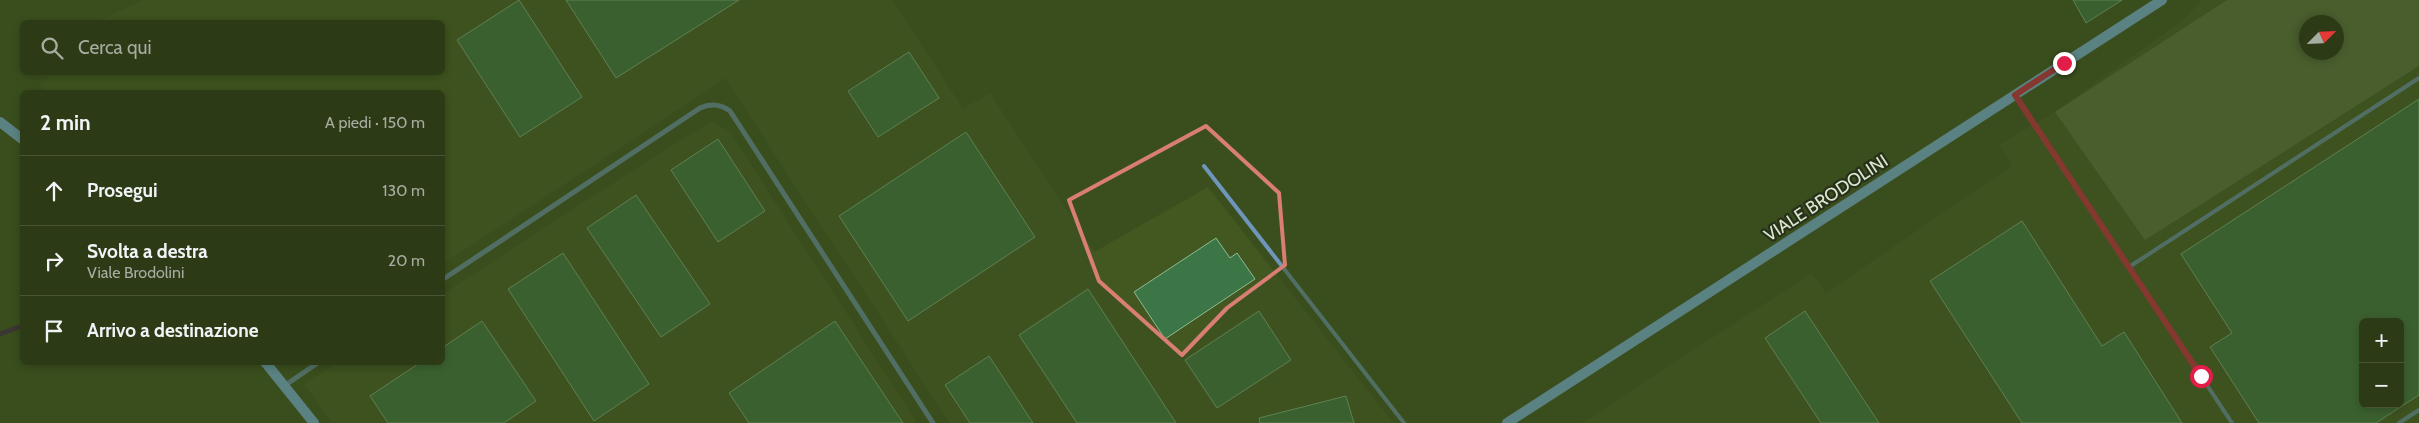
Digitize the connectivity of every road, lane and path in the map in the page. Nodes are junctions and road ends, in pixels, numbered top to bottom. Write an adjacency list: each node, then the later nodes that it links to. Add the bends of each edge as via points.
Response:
1 (2162, 0): 3 (street, VIALE BRODOLINI)
2 (2419, 78): 7 (lane)
3 (2015, 95): 7 (lane); 16 (street, VIALE BRODOLINI)
4 (0, 122): 5 (street)
5 (20, 137)
6 (1204, 166): 15 (lane)
7 (2129, 267): 17 (lane)
8 (445, 278): 14 (street, via 700,108 723,106 736,119)
9 (267, 365): 11 (street)
10 (315, 365): 11 (street)
11 (284, 386): 13 (street)
12 (2419, 410): 18 (lane)
13 (314, 423)
14 (933, 423)
15 (1404, 423)
16 (1507, 423)
17 (2232, 423)
18 (2399, 423)

